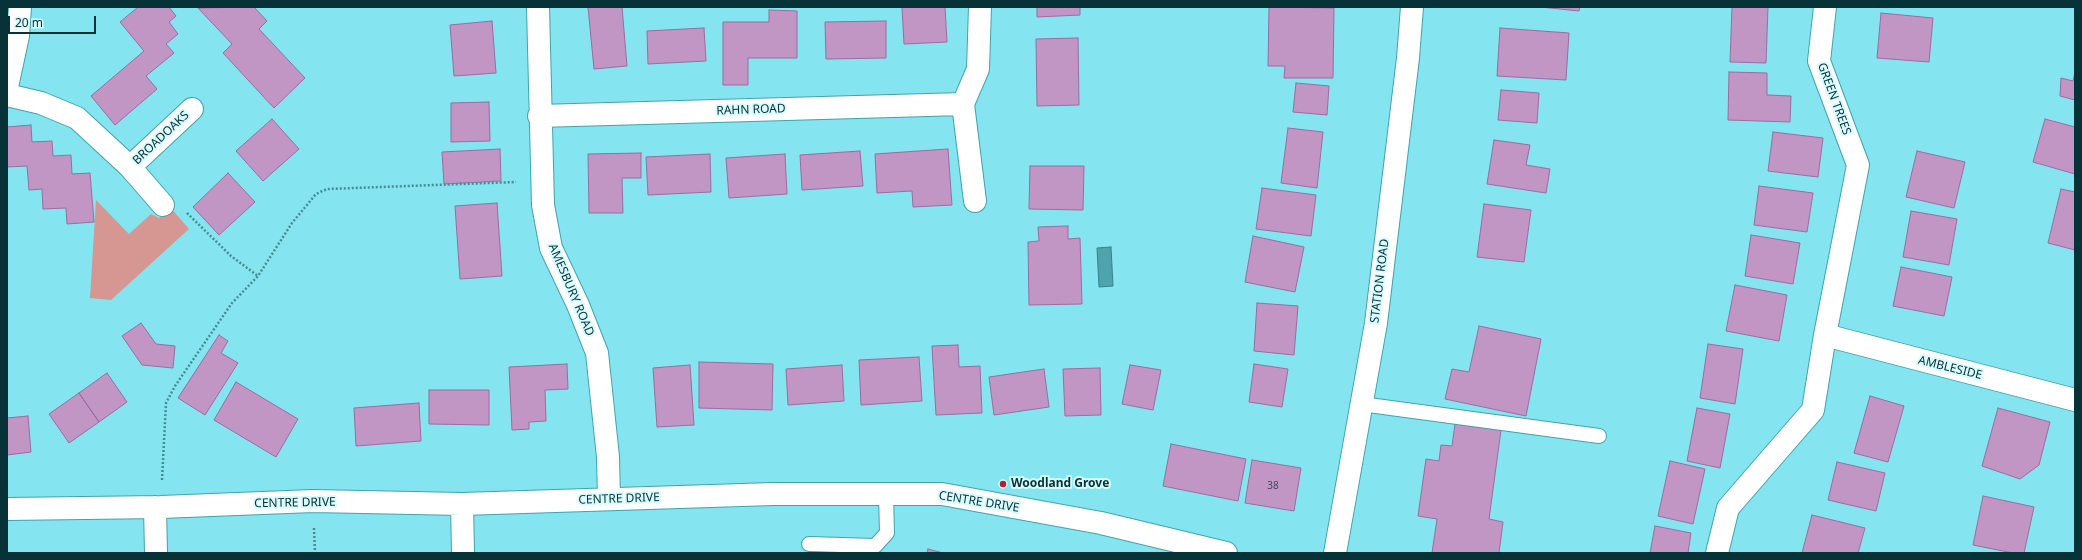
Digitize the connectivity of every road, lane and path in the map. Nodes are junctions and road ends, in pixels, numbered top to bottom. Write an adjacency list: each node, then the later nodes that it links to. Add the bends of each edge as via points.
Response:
1 (20, 7): 6 (street, via 18,36)
2 (538, 7): 10 (street, AMESBURY ROAD)
3 (980, 7): 8 (street, via 978,69)
4 (1412, 7): 18 (street, STATION ROAD, via 1376,323)
5 (1825, 7): 16 (street, GREEN TREES, via 1819,61 1858,165)
6 (7, 87)
7 (7, 95): 11 (street, BROADOAKS, via 41,103 77,118)
8 (963, 104): 10 (street, RAHN ROAD); 14 (street)
9 (192, 109): 11 (street, BROADOAKS)
10 (539, 116): 12 (street, AMESBURY ROAD)
11 (130, 167): 13 (street, BROADOAKS)
12 (542, 182): 15 (path, via 327,189 316,194 292,224); 21 (street, AMESBURY ROAD, via 543,205 551,248 597,353 608,457)
13 (157, 198): 15 (path, via 172,198 231,256)
14 (975, 201)
15 (258, 276): 23 (path, via 232,303 166,403)
16 (1825, 335): 17 (street, AMBLESIDE); 30 (street, via 1813,410 1728,508)
17 (2075, 400)
18 (1362, 404): 19 (lane); 29 (street, STATION ROAD)
19 (1599, 436)
20 (886, 495): 21 (street, CENTRE DRIVE, via 773,494); 25 (lane, via 887,533 875,546); 28 (street, CENTRE DRIVE, via 942,494 1101,524)
21 (609, 499): 22 (street, CENTRE DRIVE)
22 (462, 504): 23 (street, CENTRE DRIVE, via 313,501); 27 (street)
23 (158, 507): 24 (street, CENTRE DRIVE); 26 (street)
24 (7, 509)
25 (809, 544)
26 (156, 553)
27 (463, 553)
28 (1226, 553)
29 (1335, 553)
30 (1717, 553)

